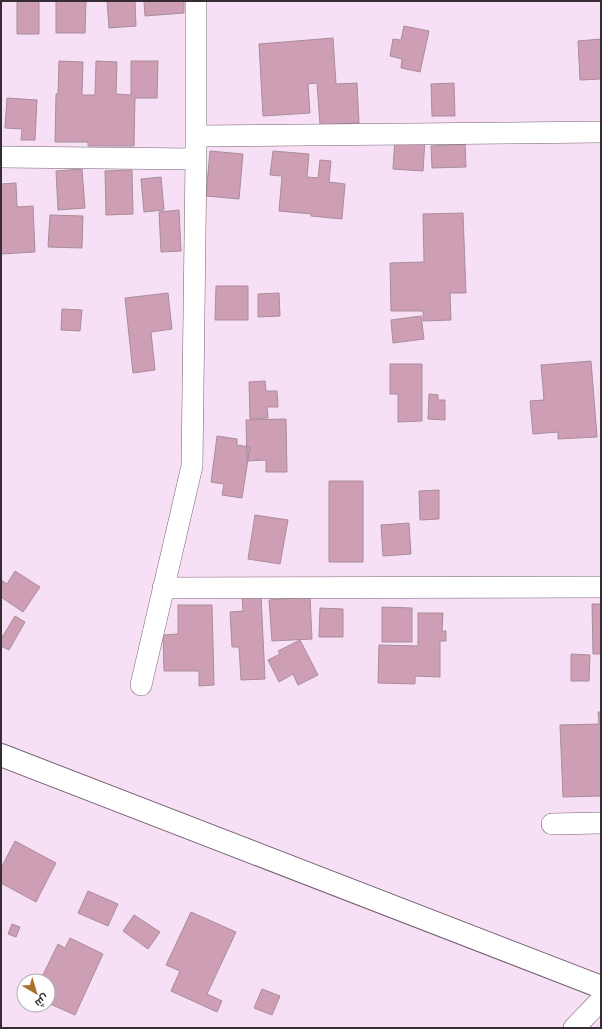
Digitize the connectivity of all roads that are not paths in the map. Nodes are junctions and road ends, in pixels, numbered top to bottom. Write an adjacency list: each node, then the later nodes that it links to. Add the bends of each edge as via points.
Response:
1 (196, 1): 3 (street)
2 (601, 132): 3 (street)
3 (196, 136): 5 (street)
4 (1, 157): 5 (street)
5 (196, 159): 7 (street, via 192,466)
6 (601, 587): 7 (street)
7 (164, 588): 8 (street)
8 (141, 685)
9 (1, 755): 12 (street)
10 (601, 823): 11 (street)
11 (552, 824)
12 (601, 987)
13 (601, 1000): 14 (street)
14 (574, 1028)

